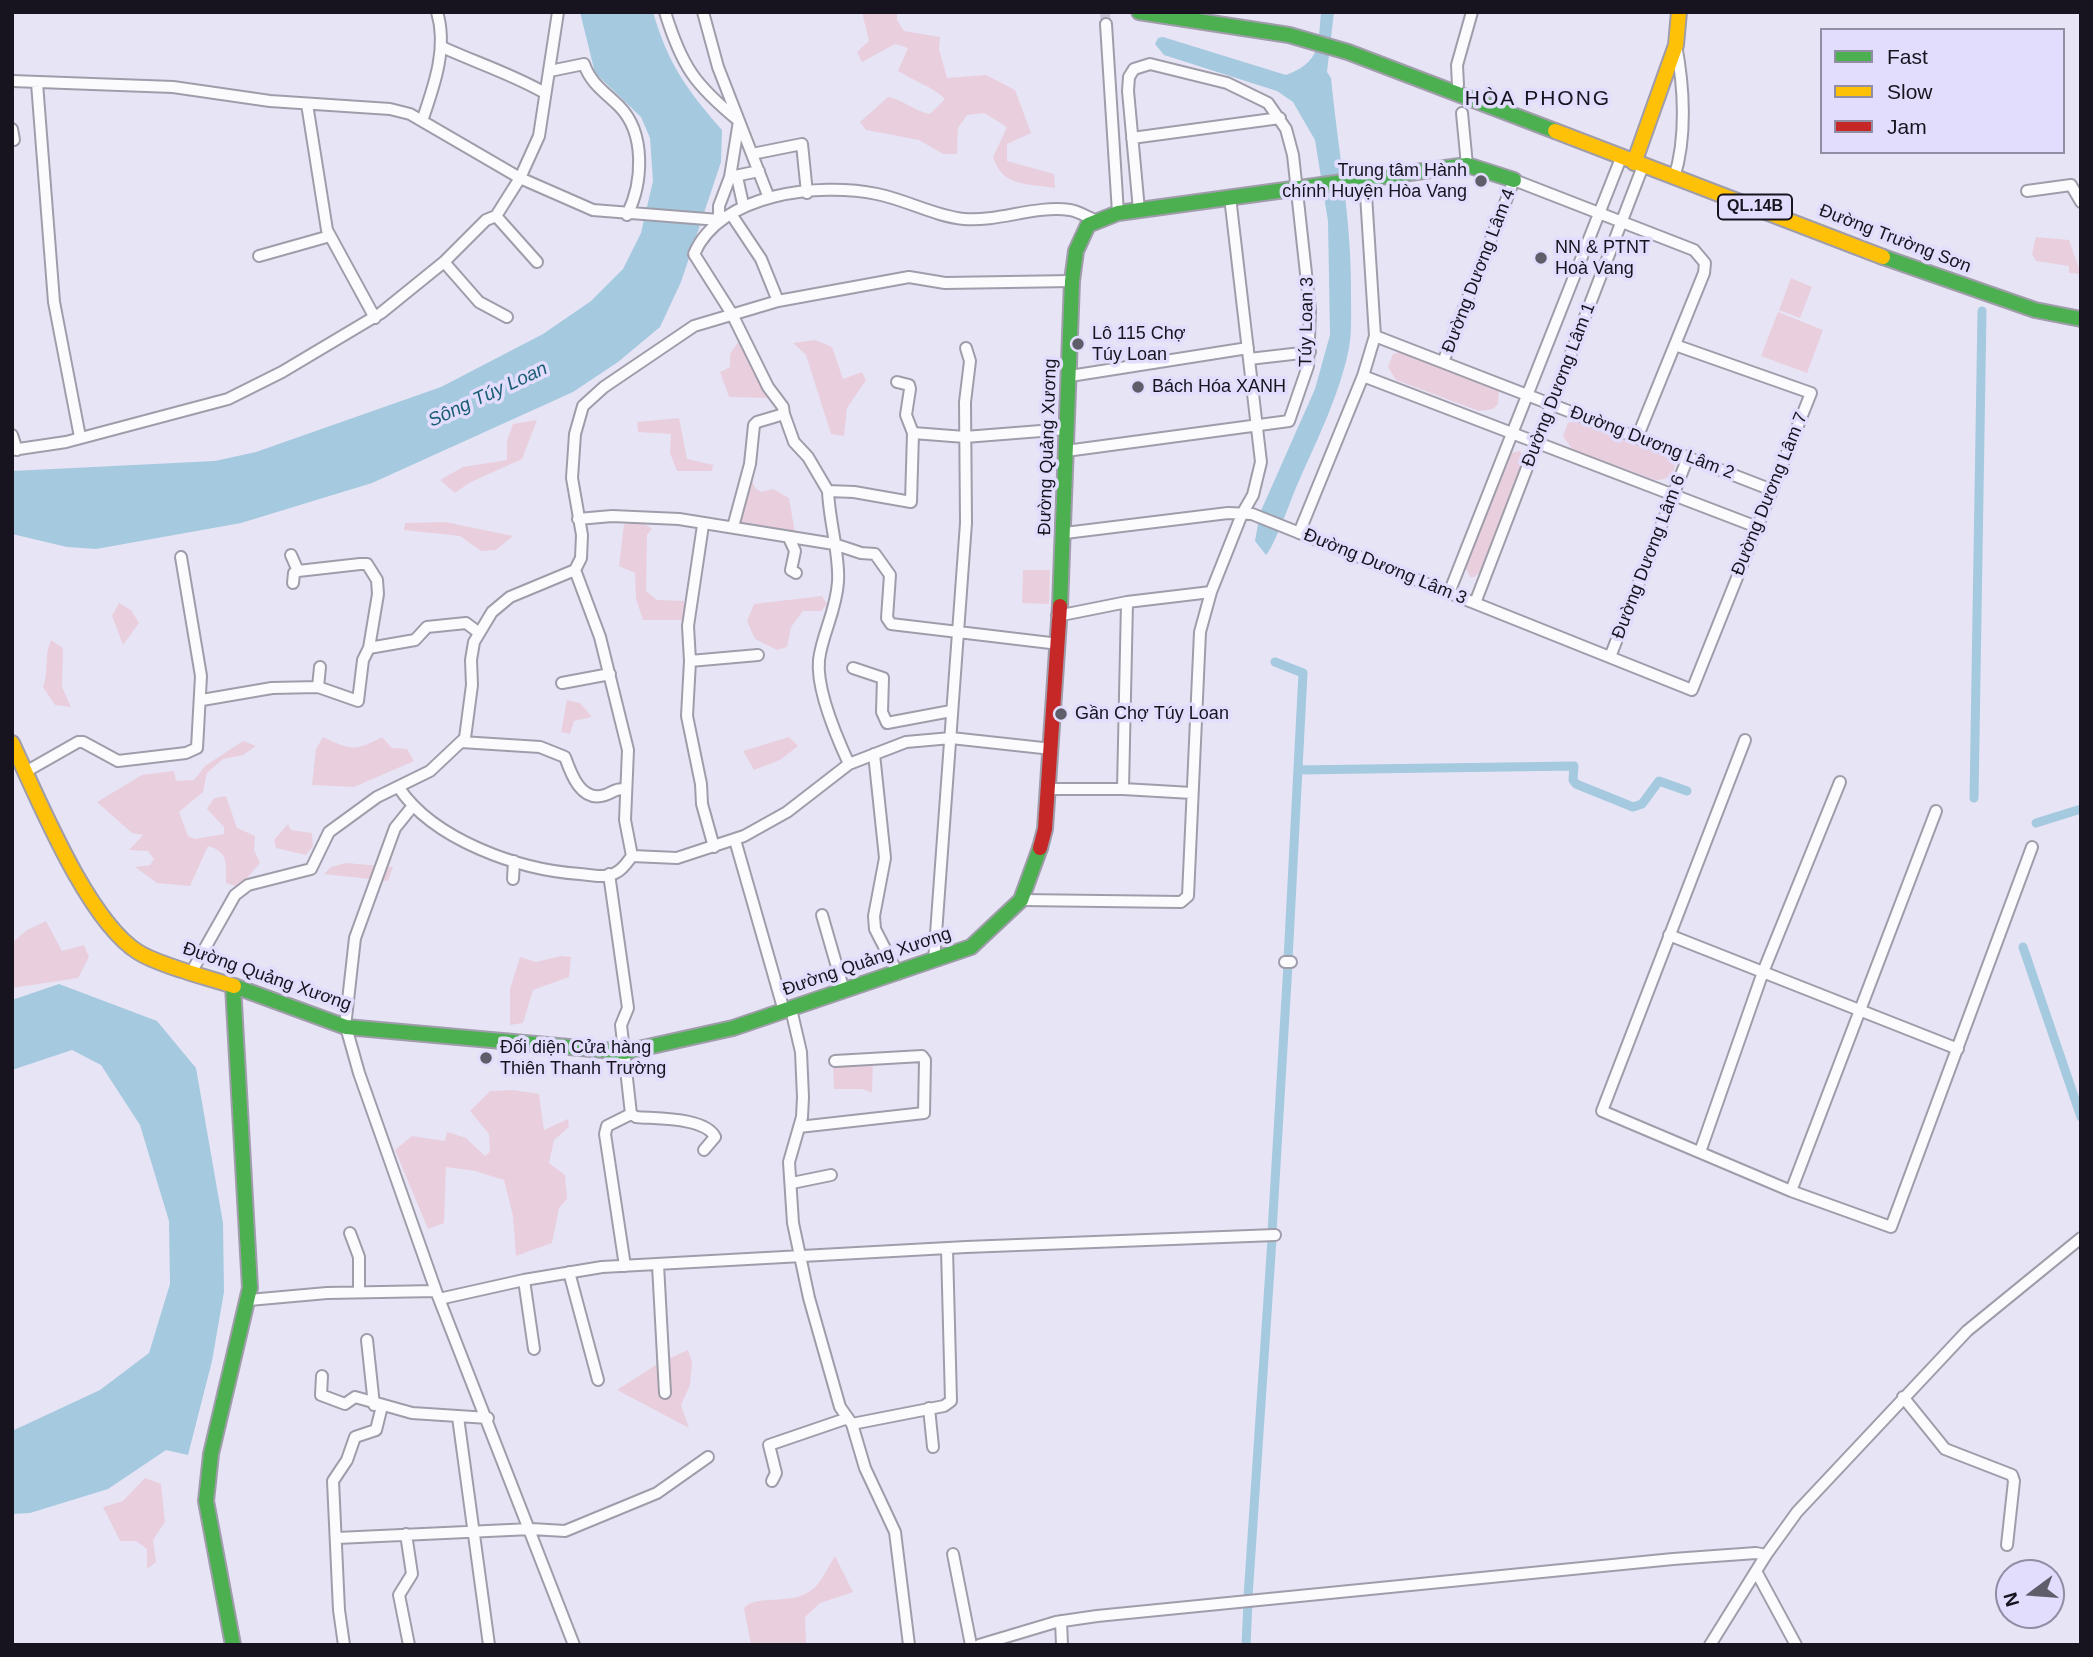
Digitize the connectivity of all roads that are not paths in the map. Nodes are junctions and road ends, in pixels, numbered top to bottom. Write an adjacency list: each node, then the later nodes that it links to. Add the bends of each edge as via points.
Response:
1 (438, 12): 10 (street)
2 (558, 12): 11 (street)
3 (666, 12): 20 (street, via 677,51 693,78)
4 (703, 12): 20 (street)
5 (1139, 12): 23 (main road, Đường Trường Sơn / QL.14B, via 1289,36 1348,52)
6 (1472, 12): 14 (street, via 1457,65)
7 (1679, 12): 9 (main road)
8 (1106, 24): 39 (street)
9 (1676, 45): 23 (main road); 28 (street, via 1681,129)
10 (442, 47): 15 (street, via 492,70 508,72); 19 (street)
11 (550, 71): 15 (street); 42 (street, via 584,64 594,84 632,122 638,165)
12 (12, 81): 13 (street)
13 (37, 83): 16 (street, via 173,87); 74 (street, via 54,302)
14 (1458, 85)
15 (545, 93): 27 (street, via 538,136)
16 (307, 104): 19 (street, via 390,109); 47 (street)
17 (1462, 113): 24 (street)
18 (1280, 118): 21 (street); 21 (street, via 1268,103 1227,83 1142,64 1129,77); 31 (street, Túy Loan 3, via 1293,155)
19 (422, 121): 27 (street)
20 (739, 121): 22 (street); 26 (street)
21 (1132, 138): 38 (street)
22 (752, 154): 25 (street); 33 (street, via 802,144)
23 (1632, 163): 28 (main road, Đường Trường Sơn / QL.14B); 41 (street, Đường Dương Lâm 1); 46 (street, Đường Dương Lâm 1)
24 (1467, 165): 29 (main road); 30 (main road)
25 (758, 171): 26 (street); 35 (street)
26 (734, 177): 37 (street); 44 (street, via 719,206)
27 (520, 178): 42 (street, via 593,210); 43 (street)
28 (1674, 178): 56 (main road, Đường Trường Sơn / QL.14B, via 1929,275 2035,310)
29 (1359, 180): 31 (main road); 57 (street)
30 (1514, 180): 41 (street); 62 (street, Đường Dương Lâm 4)
31 (1297, 188): 34 (main road); 60 (street, Túy Loan 3, via 1310,291)
32 (2027, 191): 36 (street, via 2071,185)
33 (807, 193): 35 (street); 45 (street, via 862,191 963,219 1070,210)
34 (1230, 197): 38 (main road); 61 (street)
35 (769, 198): 37 (street)
36 (2081, 202)
37 (743, 204): 40 (street)
38 (1139, 210): 39 (main road)
39 (1118, 213): 45 (main road)
40 (731, 214): 44 (street); 52 (street, via 761,259)
41 (1599, 214): 46 (street); 66 (street, Đường Dương Lâm 1)
42 (632, 215): 44 (street)
43 (496, 216): 49 (street, via 486,220); 50 (street)
44 (719, 220): 53 (street, via 694,254)
45 (1095, 220): 51 (main road, Đường Quảng Xương, via 1079,240)
46 (1622, 222): 58 (street, via 1695,250 1705,263); 67 (street, Đường Dương Lâm 1)
47 (330, 236): 48 (street); 55 (street)
48 (259, 256)
49 (444, 262): 54 (street, via 479,302); 55 (street)
50 (537, 262)
51 (1072, 281): 52 (street, via 945,283 909,278); 63 (main road, Đường Quảng Xương)
52 (778, 300): 53 (street)
53 (732, 314): 68 (street); 85 (street, via 694,326 583,406 575,434 572,478)
54 (507, 317)
55 (375, 318): 74 (street, via 228,399)
56 (2081, 319)
57 (1375, 336): 62 (street, Đường Dương Lâm 2); 64 (street)
58 (1675, 345): 76 (street); 81 (street, Đường Dương Lâm 7, via 1811,393)
59 (966, 348): 75 (street, via 970,361)
60 (1310, 352): 61 (street); 69 (street, Túy Loan 3, via 1304,384 1289,421)
61 (1248, 354): 63 (street); 69 (street)
62 (1443, 362): 66 (street, Đường Dương Lâm 2)
63 (1070, 376): 70 (main road, Đường Quảng Xương)
64 (1363, 376): 72 (street); 89 (street)
65 (897, 382): 71 (street, via 910,389 906,415)
66 (1527, 395): 67 (street, Đường Dương Lâm 2); 72 (street, Đường Dương Lâm 1)
67 (1551, 404): 76 (street, Đường Dương Lâm 2); 77 (street, Đường Dương Lâm 1)
68 (784, 414): 82 (street, via 794,442); 87 (street, via 754,425 750,464)
69 (1257, 426): 79 (street); 84 (street, via 1262,462)
70 (1066, 429): 75 (street); 79 (main road, Đường Quảng Xương)
71 (913, 433): 75 (street); 82 (street, via 911,502)
72 (1512, 433): 77 (street); 100 (street, Đường Dương Lâm 1)
73 (12, 435): 78 (street)
74 (80, 437): 78 (street)
75 (965, 437): 105 (street)
76 (1637, 438): 80 (street, Đường Dương Lâm 2)
77 (1537, 442): 83 (street); 102 (street, Đường Dương Lâm 1)
78 (15, 450)
79 (1066, 451): 90 (main road, Đường Quảng Xương)
80 (1688, 457): 81 (street, Đường Dương Lâm 2); 83 (street, Đường Dương Lâm 6)
81 (1772, 490): 88 (street, Đường Dương Lâm 7)
82 (828, 491): 92 (street)
83 (1673, 494): 88 (street); 109 (street, Đường Dương Lâm 6)
84 (1247, 514): 89 (street, Đường Dương Lâm 3); 90 (street, Đường Dương Lâm 3); 99 (street)
85 (578, 519): 86 (street, via 653,517); 95 (street, via 581,558)
86 (704, 525): 87 (street); 110 (street, via 688,626)
87 (733, 527): 91 (street)
88 (1758, 527): 116 (street, Đường Dương Lâm 7)
89 (1295, 531): 100 (street, Đường Dương Lâm 3)
90 (1065, 533): 103 (main road, Đường Quảng Xương)
91 (789, 538): 92 (street); 97 (street)
92 (834, 544): 105 (street, via 875,554 887,569 889,623); 125 (street, via 839,578 836,609 819,661 829,713)
93 (290, 555): 96 (street)
94 (181, 557): 117 (street, via 198,643)
95 (575, 570): 104 (street, via 510,597); 113 (street, via 593,612)
96 (299, 571): 98 (street, via 294,573); 107 (street, via 367,564 377,580 378,594)
97 (796, 573)
98 (293, 583)
99 (1211, 592): 101 (street); 132 (street, via 1200,632)
100 (1449, 593): 102 (street, Đường Dương Lâm 3)
101 (1127, 601): 103 (street); 131 (street)
102 (1475, 603): 109 (street, Đường Dương Lâm 3)
103 (1057, 616): 106 (main road, Đường Quảng Xương)
104 (478, 632): 107 (street, via 466,623 427,626 415,640); 121 (street, via 471,660 469,716)
105 (959, 634): 106 (street); 118 (street)
106 (1059, 644): 123 (main road, Đường Quảng Xương)
107 (369, 648): 115 (street, via 358,701)
108 (758, 654): 110 (street)
109 (1610, 657): 116 (street, Đường Dương Lâm 3)
110 (690, 661): 136 (street, via 689,734)
111 (320, 667): 115 (street)
112 (853, 668): 118 (street, via 883,678 882,712 887,723)
113 (610, 674): 114 (street); 129 (street, via 628,750)
114 (562, 683)
115 (318, 687): 117 (street, via 272,688)
116 (1692, 690)
117 (202, 700): 126 (street, via 199,742 186,753 118,761 83,741)
118 (951, 711): 119 (street)
119 (951, 738): 123 (street); 124 (street, via 906,742); 145 (street)
120 (1745, 740): 144 (street)
121 (461, 742): 128 (street, via 430,771); 129 (street, via 549,749 565,757 577,784 588,794)
122 (12, 743): 126 (main road, Đường Quảng Xương)
123 (1052, 749): 130 (main road, Đường Quảng Xương)
124 (874, 754): 125 (street); 148 (street, via 885,858 875,929)
125 (849, 764): 135 (street, via 787,812)
126 (27, 771): 146 (main road, Đường Quảng Xương, via 106,922 138,952)
127 (1840, 782): 147 (street)
128 (399, 788): 133 (street); 146 (street, via 377,797 329,832 311,869 248,885 235,895)
129 (625, 789): 138 (street)
130 (1050, 789): 131 (street); 142 (main road, Đường Quảng Xương, via 1037,860)
131 (1123, 789): 132 (street)
132 (1192, 793): 142 (street, via 1188,896 1184,901)
133 (412, 807): 139 (street, via 462,839); 153 (street, via 395,828 355,938)
134 (1936, 811): 152 (street)
135 (734, 840): 136 (street); 151 (street)
136 (714, 847): 138 (street, via 677,858)
137 (2032, 847): 154 (street)
138 (632, 856): 140 (street, via 617,873)
139 (514, 861): 140 (street, via 574,874); 141 (street)
140 (610, 874): 155 (street, via 628,1008 621,1025)
141 (513, 879)
142 (1021, 901): 145 (main road, Đường Quảng Xương, via 971,947)
143 (822, 915): 150 (street)
144 (1669, 935): 147 (street); 160 (street, via 1602,1111)
145 (934, 961): 148 (main road, Đường Quảng Xương)
146 (192, 971): 149 (main road, Đường Quảng Xương)
147 (1763, 972): 152 (street); 160 (street)
148 (898, 974): 150 (main road, Đường Quảng Xương)
149 (233, 986): 153 (main road, Đường Quảng Xương); 175 (main road)
150 (844, 992): 151 (main road, Đường Quảng Xương)
151 (787, 1010): 155 (main road, Đường Quảng Xương, via 733,1028); 158 (street, via 801,1052)
152 (1862, 1011): 154 (street); 163 (street)
153 (346, 1027): 155 (main road, Đường Quảng Xương); 174 (street)
154 (1958, 1049): 163 (street, via 1891,1227)
155 (625, 1052): 157 (street)
156 (835, 1061): 158 (street, via 922,1056 924,1113)
157 (631, 1114): 159 (street, via 680,1119 711,1131 715,1137); 170 (street, via 607,1126 604,1134)
158 (799, 1128): 162 (street, via 789,1162)
159 (704, 1150)
160 (1700, 1152): 163 (street)
161 (831, 1175): 162 (street)
162 (792, 1183): 168 (street)
163 (1791, 1191)
164 (351, 1233): 173 (street, via 359,1256)
165 (1272, 1235): 167 (street)
166 (2081, 1238): 181 (street, via 1967,1331)
167 (947, 1249): 168 (street); 183 (street, via 952,1395 948,1404)
168 (799, 1255): 169 (street); 186 (street, via 840,1407)
169 (658, 1265): 170 (street); 180 (street)
170 (625, 1266): 171 (street)
171 (569, 1272): 172 (street); 179 (street)
172 (524, 1280): 174 (street); 177 (street)
173 (359, 1292): 174 (street); 175 (street)
174 (438, 1295): 185 (street)
175 (249, 1300): 199 (main road, via 211,1454 206,1501)
176 (367, 1340): 182 (street)
177 (534, 1349)
178 (322, 1376): 182 (street, via 321,1395 345,1404 355,1398)
179 (597, 1380)
180 (665, 1394)
181 (1903, 1397): 194 (street, via 1945,1449 2013,1478); 196 (street, via 1797,1512)
182 (378, 1406): 184 (street); 193 (street, via 376,1430 355,1437 333,1481)
183 (929, 1408): 186 (street); 187 (street)
184 (458, 1417): 185 (street); 191 (street)
185 (488, 1418): 190 (street)
186 (850, 1421): 189 (street, via 769,1445 776,1473); 204 (street, via 899,1548)
187 (933, 1447)
188 (708, 1457): 190 (street, via 657,1493 565,1531)
189 (772, 1481)
190 (531, 1529): 191 (street); 203 (street)
191 (474, 1533): 192 (street); 202 (street)
192 (406, 1534): 193 (street); 201 (street, via 412,1574 399,1595)
193 (337, 1538): 200 (street)
194 (2007, 1545)
195 (953, 1554): 205 (street)
196 (1766, 1555): 197 (street); 198 (street, via 1673,1559)
197 (1757, 1573): 208 (street); 209 (street)
198 (1062, 1621): 206 (street); 207 (street)
199 (233, 1645)
200 (344, 1645)
201 (409, 1645)
202 (489, 1645)
203 (574, 1645)
204 (909, 1645)
205 (971, 1645)
206 (979, 1645)
207 (1062, 1645)
208 (1710, 1645)
209 (1796, 1645)

